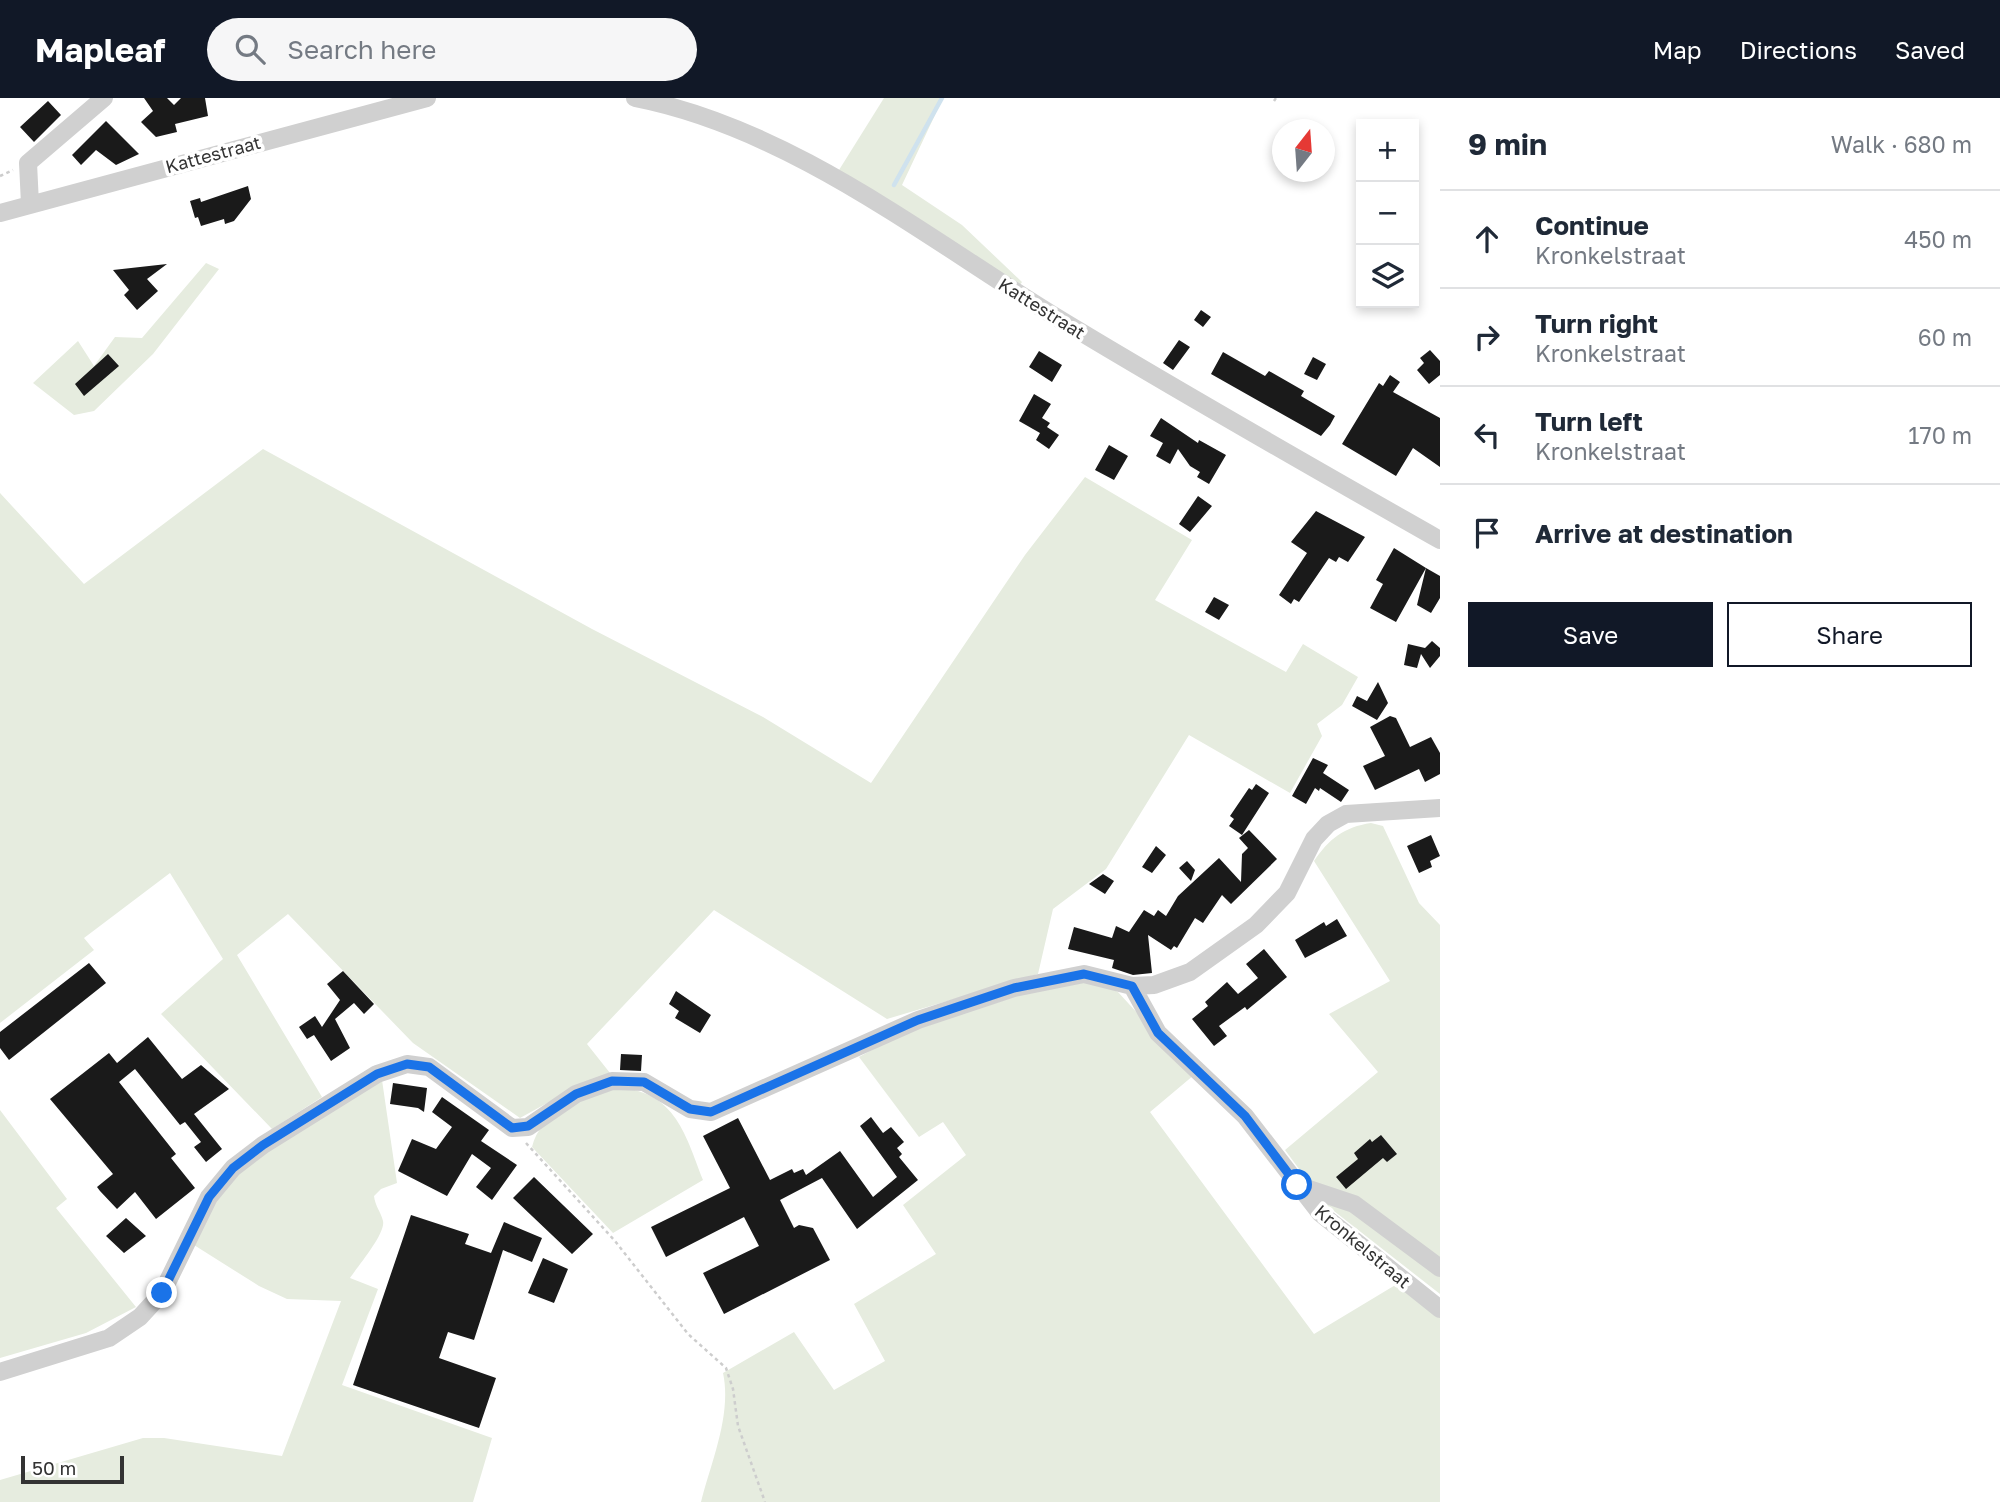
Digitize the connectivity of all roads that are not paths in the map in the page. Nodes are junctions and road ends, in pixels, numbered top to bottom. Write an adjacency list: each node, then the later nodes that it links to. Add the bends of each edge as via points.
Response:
1 (104, 98): 4 (street, via 29,163)
2 (427, 98): 4 (street, Kattestraat)
3 (635, 98): 6 (street, Kattestraat, via 665,104 781,148 1167,383)
4 (30, 204): 5 (street, Kattestraat)
5 (0, 213)
6 (1440, 540)
7 (1440, 808): 8 (street, via 1346,814 1328,824 1314,839 1287,893 1256,925 1190,972 1154,985)
8 (1132, 986): 9 (street, Kronkelstraat, via 1158,1033 1231,1101); 12 (street, via 1084,974 1014,988 918,1020 711,1112 690,1109 644,1082 612,1081 576,1094 528,1126 512,1128 429,1067 407,1064 377,1074 233,1168 209,1197 162,1293 140,1317 109,1338)
9 (1297, 1185): 10 (street, via 1354,1204); 11 (street, Kronkelstraat, via 1320,1213)
10 (1440, 1268)
11 (1440, 1309)
12 (0, 1372)

